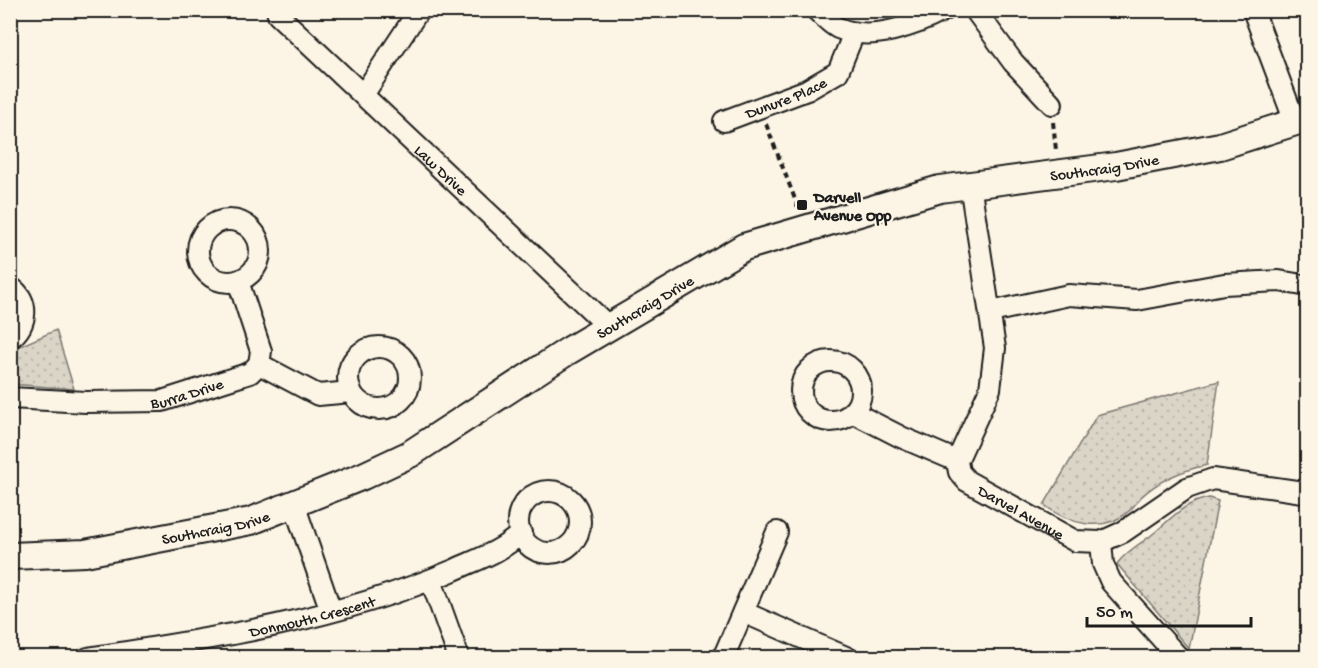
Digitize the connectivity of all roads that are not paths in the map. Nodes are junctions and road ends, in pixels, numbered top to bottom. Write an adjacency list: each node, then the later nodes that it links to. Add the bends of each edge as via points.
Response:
1 (277, 10): 8 (street, Law Drive)
2 (419, 10): 8 (street)
3 (816, 10): 7 (street, via 836,27)
4 (945, 10): 7 (street, via 902,27)
5 (975, 10): 9 (street, via 1013,62)
6 (1253, 10): 10 (street)
7 (855, 33): 11 (street, Dunure Place, via 838,72 807,90)
8 (363, 95): 17 (street, Law Drive)
9 (1052, 104)
10 (1301, 120): 12 (street, Southcraig Drive, via 1220,146 1116,166)
11 (724, 121)
12 (970, 184): 16 (street); 17 (street, Southcraig Drive, via 940,189 744,247)
13 (238, 281): 19 (street, via 261,351)
14 (1308, 286): 16 (street, via 1279,281 1224,284 1137,300 1069,295)
15 (10, 287): 18 (street, via 25,307 20,329)
16 (991, 312): 23 (street, via 995,348 990,388)
17 (609, 327): 25 (street, Southcraig Drive, via 410,454)
18 (10, 338)
19 (260, 364): 20 (street, via 318,395); 21 (street, Burra Drive, via 250,373 162,401)
20 (351, 392)
21 (10, 398)
22 (852, 412): 23 (street)
23 (957, 461): 28 (street, Darvel Avenue, via 959,471 976,486 1075,541)
24 (1308, 488): 28 (street, via 1303,492 1213,479 1187,488 1123,532)
25 (294, 504): 29 (street, Southcraig Drive, via 251,521 85,552); 31 (street)
26 (777, 532): 32 (street)
27 (520, 533): 30 (street, Donmouth Crescent, via 505,548)
28 (1101, 542): 37 (street, via 1103,564 1111,582)
29 (10, 556)
30 (431, 580): 31 (street, Donmouth Crescent); 34 (street)
31 (331, 611): 33 (street, Donmouth Crescent, via 290,624)
32 (743, 612): 35 (street); 36 (street)
33 (88, 657)
34 (459, 657)
35 (723, 657)
36 (848, 657)
37 (1179, 657)

